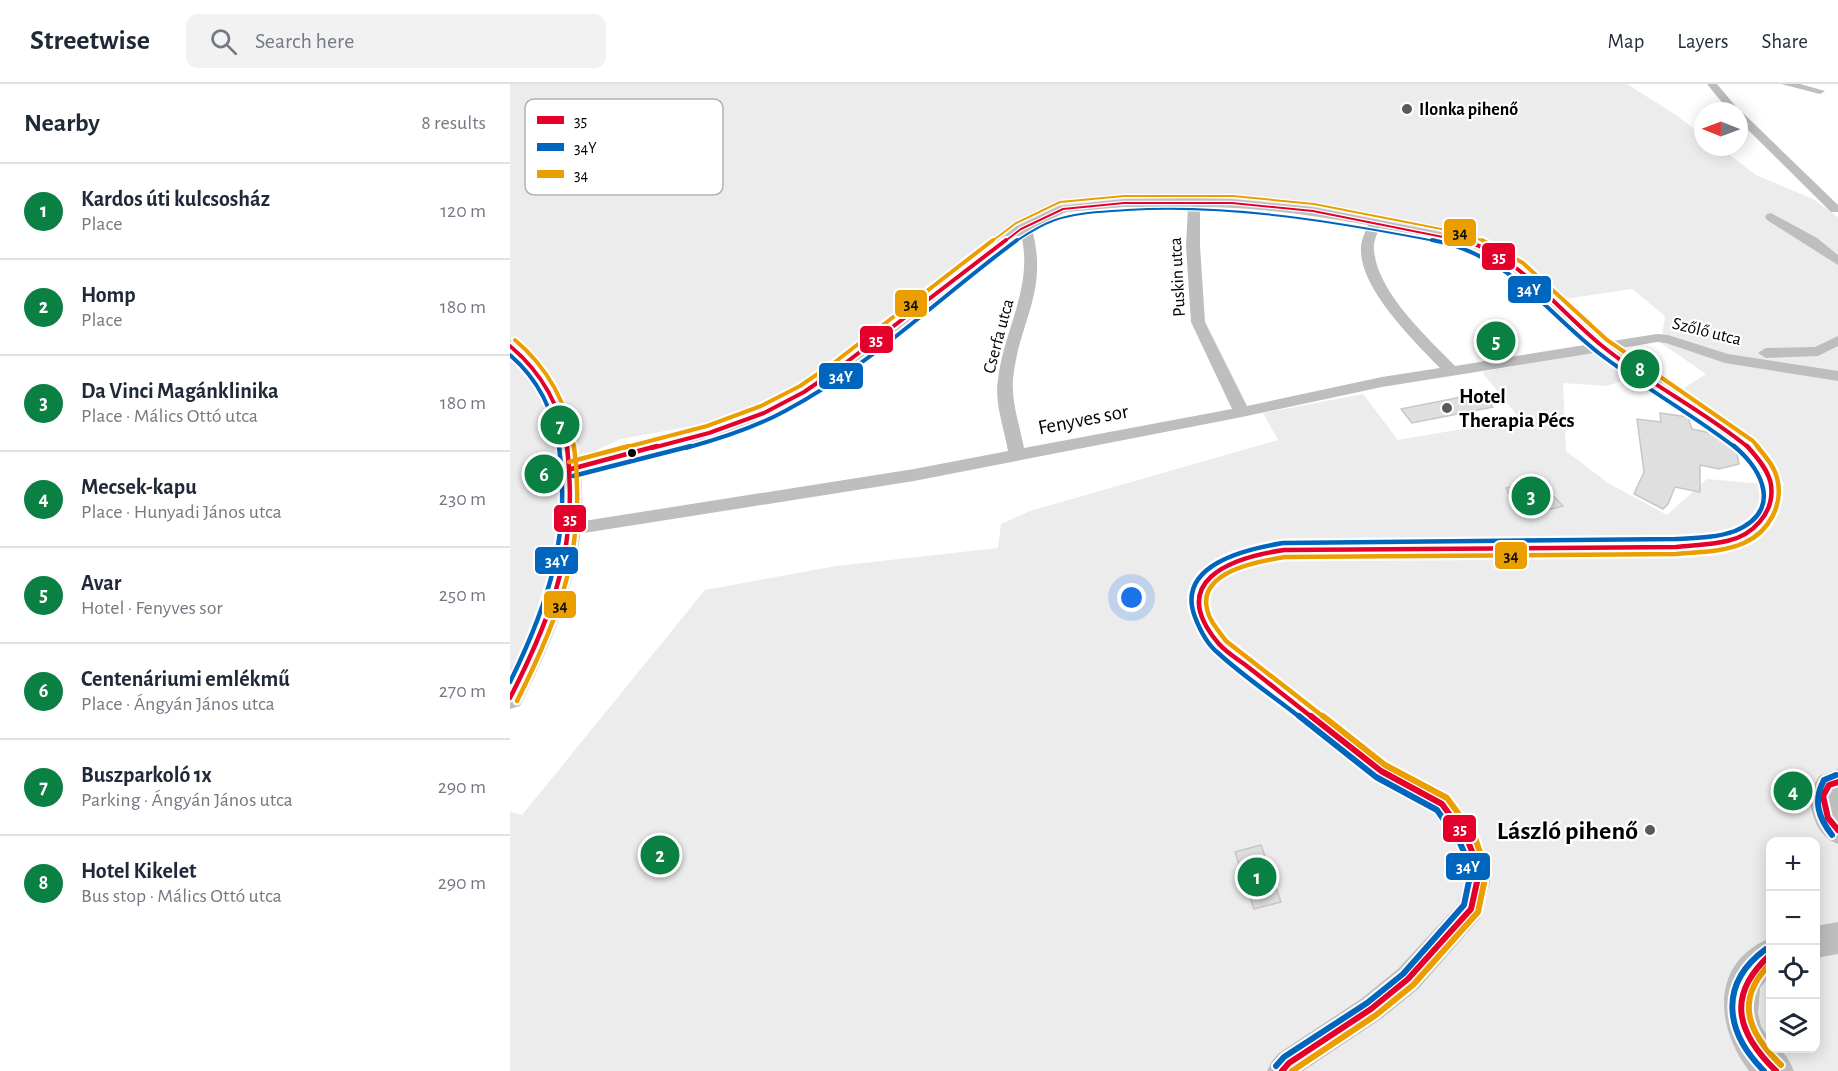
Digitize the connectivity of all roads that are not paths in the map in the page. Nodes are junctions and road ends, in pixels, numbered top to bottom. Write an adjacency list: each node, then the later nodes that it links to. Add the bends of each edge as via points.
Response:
1 (1712, 84): 4 (street)
2 (1786, 84): 3 (street)
3 (1820, 90)
4 (1727, 102)
5 (1748, 124): 7 (street)
6 (1194, 202): 9 (street, via 1313,211); 10 (street, via 1063,209); 18 (street, Puskin utca, via 1198,321)
7 (1835, 209)
8 (1771, 217): 11 (street)
9 (1376, 222): 14 (street, via 1466,241 1496,255 1518,269); 16 (street, via 1367,249 1373,272 1385,295)
10 (1024, 227): 19 (street, Cserfa utca, via 1030,242 1033,279 1014,338 1005,383); 20 (street, via 804,392 764,413 709,433)
11 (1838, 261)
12 (1838, 340): 15 (street, via 1818,351)
13 (510, 346): 20 (street, via 536,368 552,394)
14 (1602, 346): 15 (street, Szőlő utca, via 1657,338 1710,354); 16 (street, Fenyves sor); 28 (street, via 1722,428 1758,459 1772,484 1770,506 1753,529 1727,541 1703,544 1264,552 1232,560 1204,584 1199,614 1221,645 1381,771 1442,804 1467,839 1475,859 1477,882 1471,909 1436,950 1371,1009)
15 (1749, 357): 17 (street, Szőlő utca)
16 (1450, 370): 18 (street, Fenyves sor)
17 (1838, 376)
18 (1242, 412): 19 (street, Fenyves sor)
19 (1017, 455): 21 (street, Fenyves sor, via 904,477)
20 (571, 469): 21 (street)
21 (571, 529): 22 (street, via 557,594)
22 (510, 698)
23 (1838, 782): 24 (street, via 1829,785 1823,796 1828,818)
24 (1838, 830)
25 (1838, 938): 26 (street)
26 (1820, 941)
27 (1766, 957): 29 (street, via 1746,977 1740,1013 1742,1030)
28 (1282, 1071)
29 (1776, 1071)

